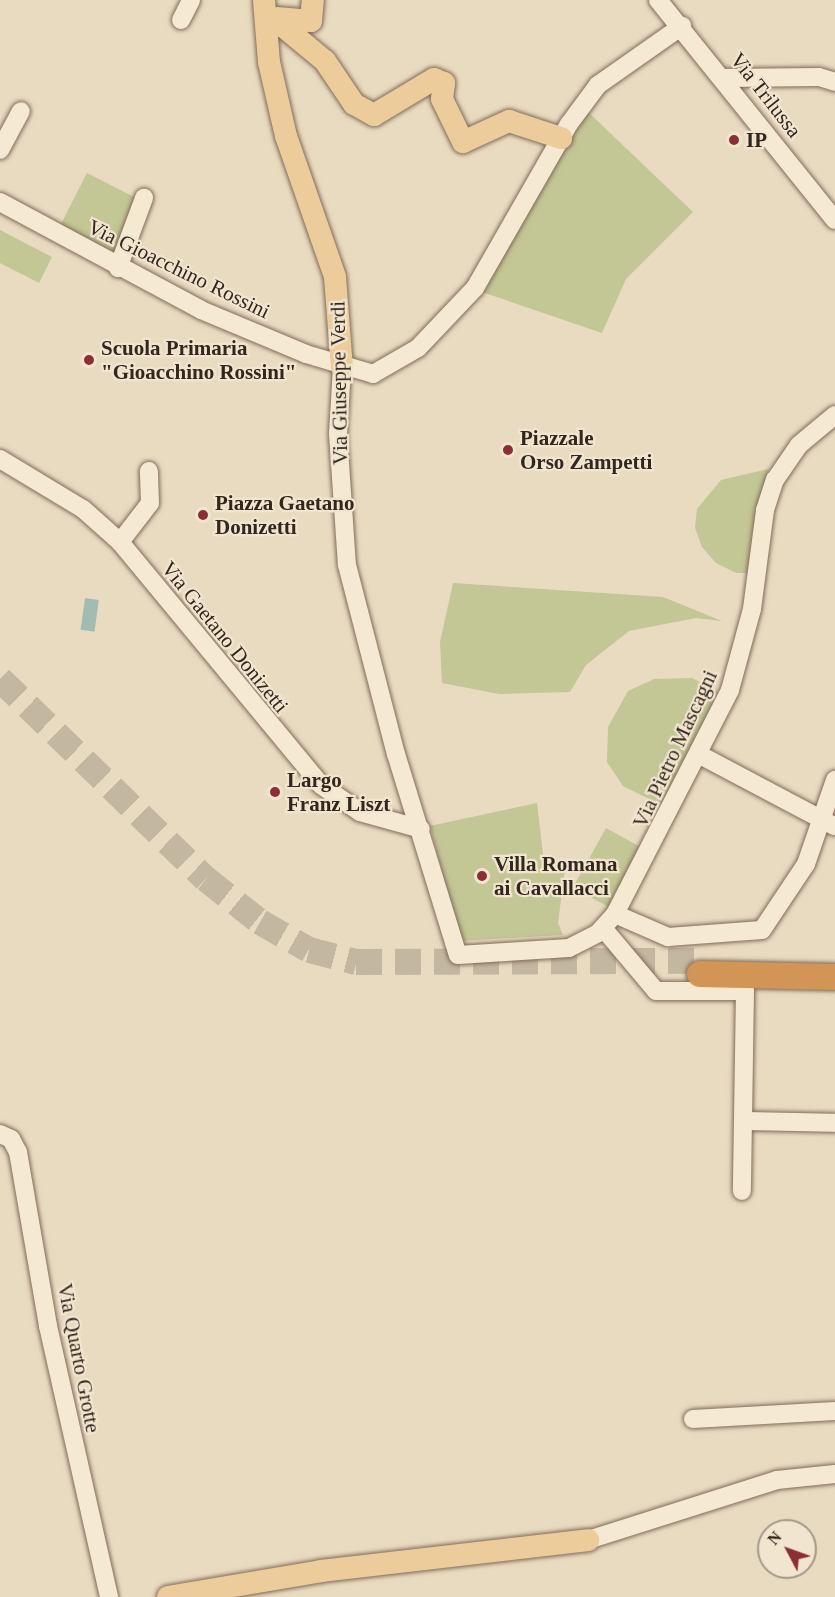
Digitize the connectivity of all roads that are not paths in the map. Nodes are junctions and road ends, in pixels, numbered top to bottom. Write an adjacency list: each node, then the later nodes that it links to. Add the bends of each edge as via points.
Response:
1 (191, 0): 5 (street)
2 (313, 0): 4 (main road, via 311,21)
3 (658, 0): 6 (street, Via Trilussa)
4 (270, 11): 10 (main road, via 325,61 354,104 374,115 434,79 444,82 442,99 463,142 509,121); 16 (main road, Via Giuseppe Verdi, via 286,136 335,277)
5 (181, 20)
6 (682, 26): 7 (street, Via Trilussa); 10 (street, Via Gioacchino Rossini, via 608,75)
7 (724, 78): 8 (street, via 819,77); 14 (street, Via Trilussa)
8 (835, 82)
9 (21, 111): 11 (street)
10 (561, 138): 16 (street, Via Gioacchino Rossini, via 492,263 446,322 388,368 366,374)
11 (0, 150)
12 (144, 198): 15 (street)
13 (0, 202): 15 (street, Via Gioacchino Rossini)
14 (835, 220)
15 (118, 268): 16 (street, Via Gioacchino Rossini, via 201,310)
16 (342, 367): 24 (street, Via Giuseppe Verdi, via 338,435 347,565)
17 (835, 415): 21 (street, Via Pietro Mascagni, via 800,445 775,480 765,510 746,636 725,704)
18 (0, 459): 20 (street, Via Gaetano Donizetti, via 83,509)
19 (149, 471): 20 (street, via 151,501)
20 (120, 542): 24 (street, Via Gaetano Donizetti, via 313,778 360,812)
21 (700, 755): 23 (street); 25 (street, Via Pietro Mascagni)
22 (835, 780): 23 (street)
23 (830, 824): 25 (street, via 788,897 758,932 668,937)
24 (421, 829): 26 (street, Via Giuseppe Verdi)
25 (609, 921): 26 (street, Via Pietro Mascagni, via 582,944 556,951); 29 (street, via 656,991 745,991)
26 (458, 955)
27 (835, 963): 28 (highway, via 700,968)
28 (835, 977)
29 (743, 1121): 30 (street); 32 (street)
30 (835, 1123)
31 (0, 1134): 37 (street, Via Quarto Grotte, via 11,1139 18,1152 48,1326)
32 (742, 1191)
33 (835, 1411): 34 (street)
34 (693, 1419)
35 (835, 1474): 36 (street, via 777,1480)
36 (588, 1540): 38 (main road, via 372,1566)
37 (109, 1597)
38 (168, 1597)

